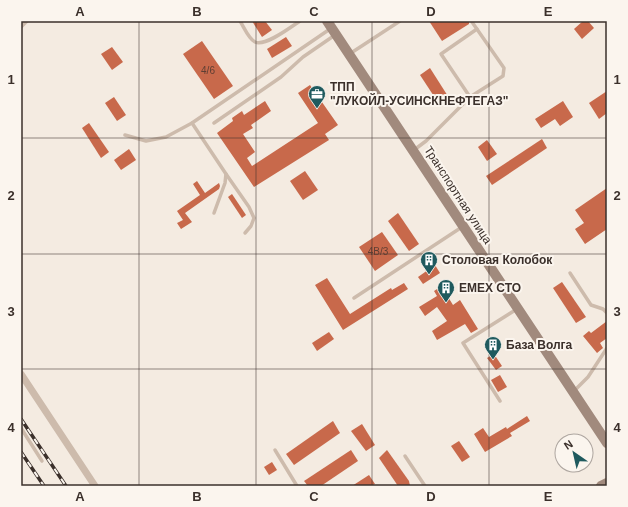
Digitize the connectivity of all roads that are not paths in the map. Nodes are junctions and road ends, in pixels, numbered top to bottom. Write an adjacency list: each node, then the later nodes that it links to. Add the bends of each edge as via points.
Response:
1 (27, 21): 6 (lane)
2 (240, 21): 3 (lane, via 253,41 261,43)
3 (300, 21)
4 (400, 21): 9 (lane)
5 (472, 22): 8 (lane)
6 (21, 27)
7 (332, 28): 9 (street, Транспортная улица); 11 (lane); 12 (lane, via 281,77)
8 (477, 29): 10 (lane, via 504,68 503,76); 10 (lane, via 441,54)
9 (350, 54): 14 (street, Транспортная улица)
10 (470, 97): 14 (lane, via 426,141)
11 (192, 123): 13 (lane, via 166,137 146,141); 15 (lane)
12 (214, 123)
13 (125, 135)
14 (413, 150): 17 (street, Транспортная улица)
15 (226, 174): 16 (lane); 18 (lane, via 254,218)
16 (214, 213)
17 (463, 226): 20 (lane); 21 (street, Транспортная улица)
18 (245, 233)
19 (570, 273): 22 (lane, via 591,305)
20 (354, 298)
21 (518, 308): 25 (street, Транспортная улица); 26 (lane, via 463,343)
22 (607, 313)
23 (607, 348): 25 (lane, via 588,377)
24 (21, 374): 33 (street)
25 (573, 391): 28 (street, Транспортная улица)
26 (500, 401)
27 (21, 428): 31 (lane)
28 (607, 443)
29 (275, 450): 34 (lane)
30 (405, 456): 35 (lane)
31 (42, 461)
32 (607, 483): 36 (street)
33 (95, 486)
34 (297, 486)
35 (425, 486)
36 (601, 486)

